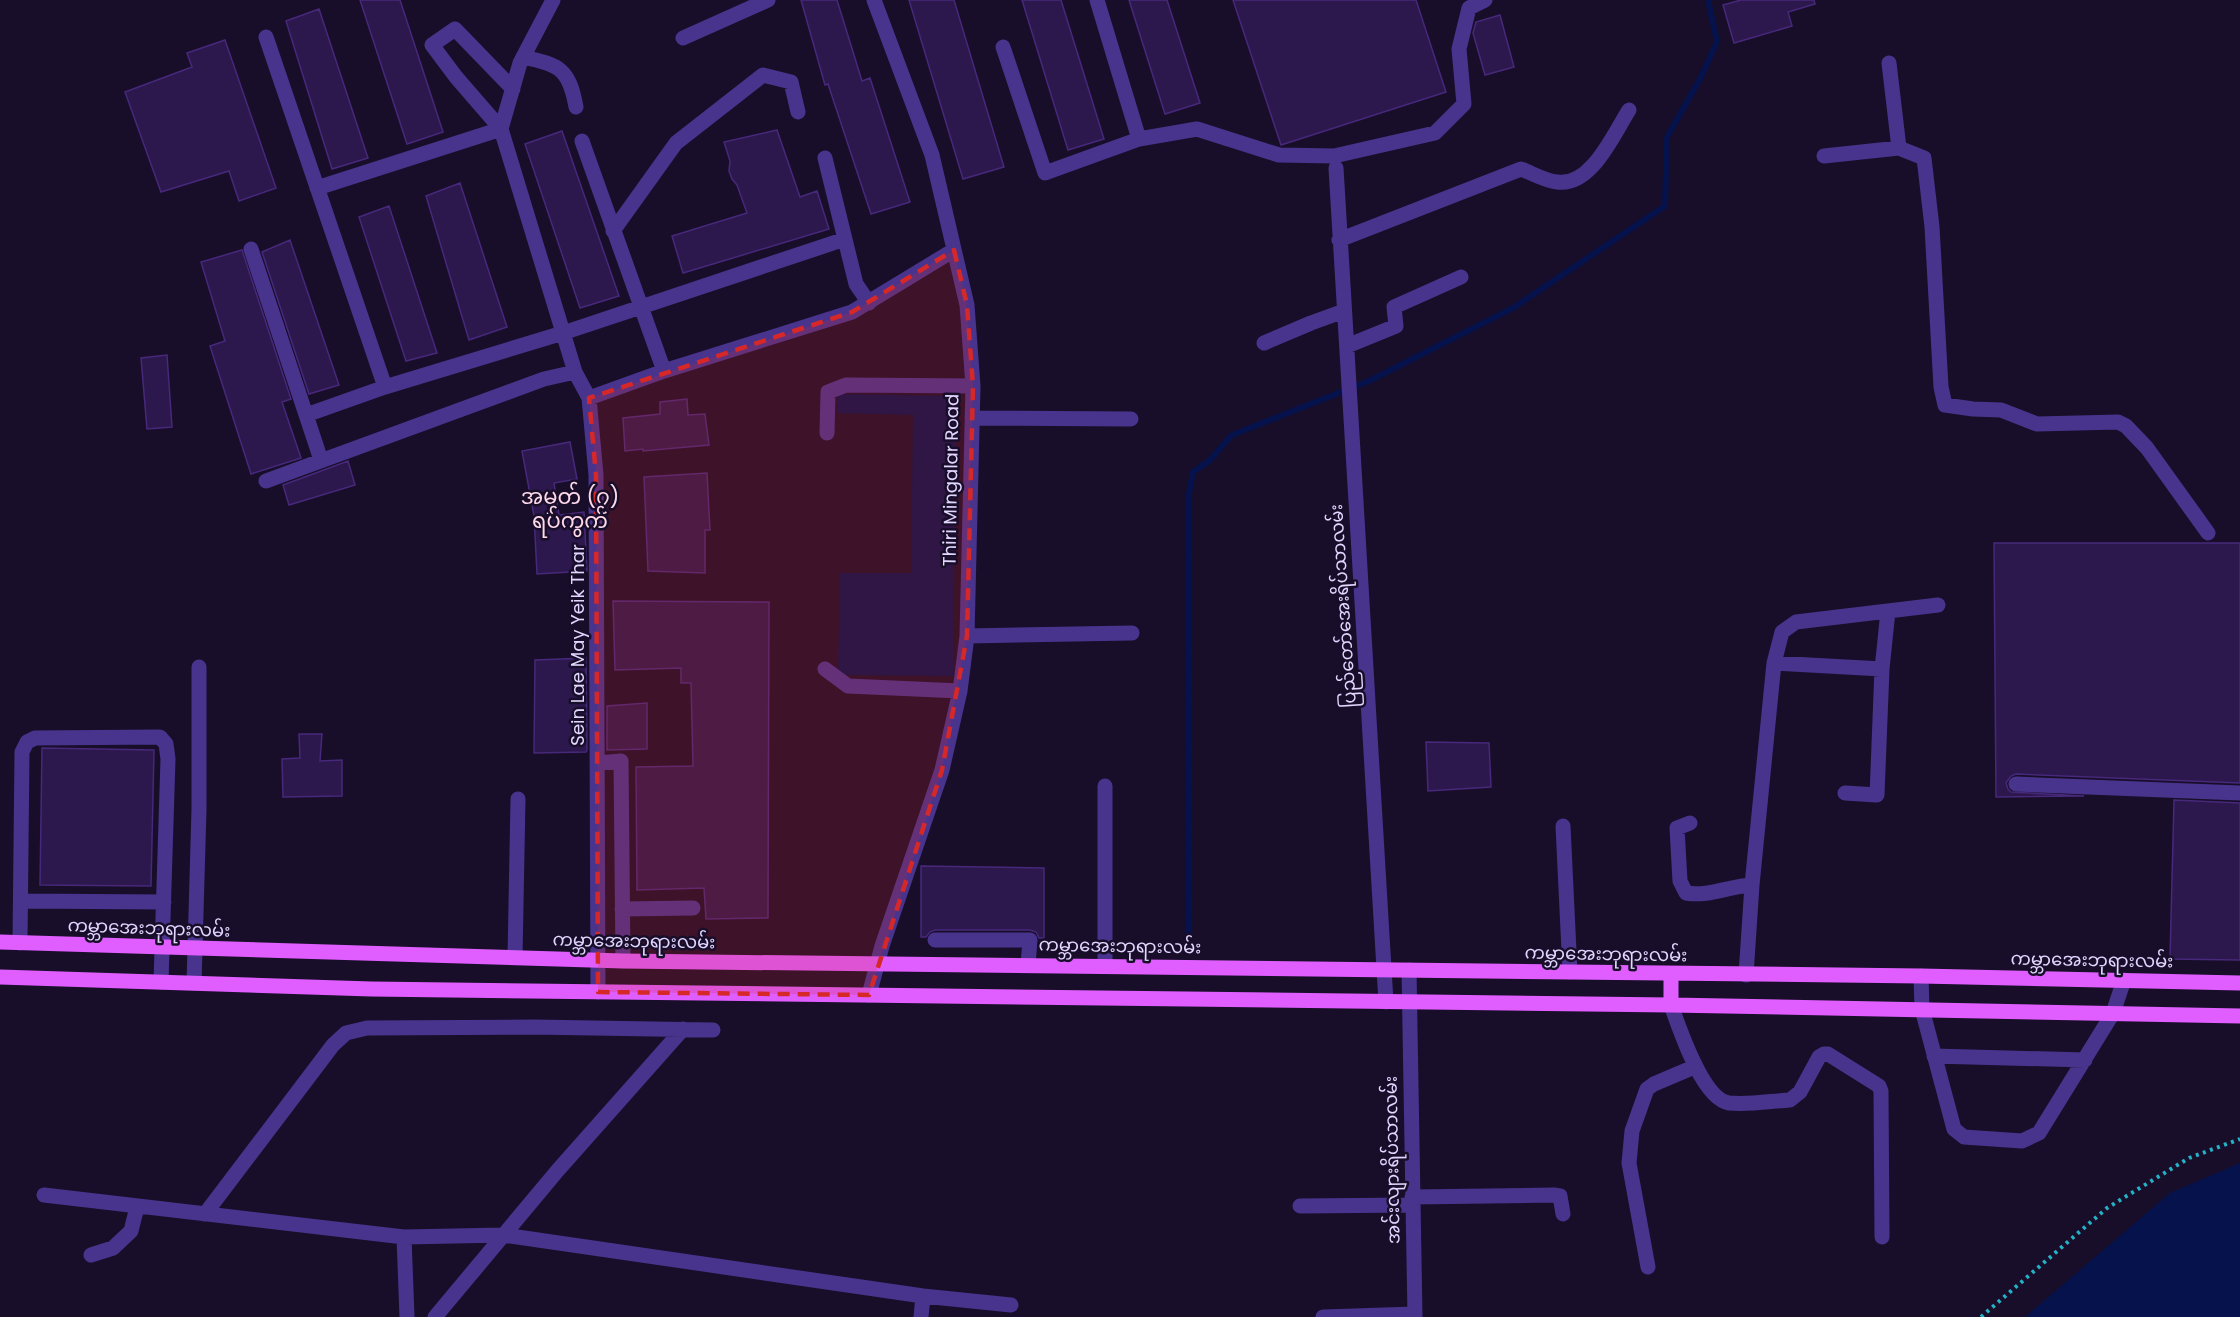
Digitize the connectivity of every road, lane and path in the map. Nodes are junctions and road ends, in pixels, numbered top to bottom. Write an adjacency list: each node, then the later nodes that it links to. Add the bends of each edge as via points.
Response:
1 (553, 0): 11 (street)
2 (768, 0): 9 (street)
3 (874, 0): 29 (street, Thiri Mingalar Road, via 932,155)
4 (1097, 0): 18 (street)
5 (1458, 0): 7 (street)
6 (1485, 0): 7 (street, via 1469,8)
7 (1466, 24): 18 (street, via 1459,49 1464,104 1435,133 1334,156 1279,155 1197,129)
8 (266, 37): 24 (street)
9 (684, 38)
10 (1003, 47): 18 (street, via 1045,173)
11 (523, 57): 13 (street); 14 (street, via 552,64 566,76)
12 (1888, 63): 20 (street)
13 (513, 89): 17 (street); 17 (street, via 455,29 432,45)
14 (576, 107)
15 (1629, 110): 27 (street, via 1593,167 1576,180 1557,182 1521,169)
16 (798, 112): 25 (street, via 791,82 763,75 676,142)
17 (501, 129): 24 (street); 34 (street, Sein Lae May Yeik Thar)
18 (1139, 139)
19 (582, 141): 25 (street)
20 (1899, 148): 21 (street); 48 (street, via 1924,158 1945,405 2001,410 2037,424 2118,422 2147,448)
21 (1824, 156)
22 (825, 158): 26 (street)
23 (1336, 168): 27 (street, ပြည်တော်အေးရိပ်သာလမ်း)
24 (317, 188): 40 (street)
25 (613, 231): 32 (street)
26 (845, 239): 31 (street, via 856,284); 32 (street)
27 (1339, 240): 33 (street, ပြည်တော်အေးရိပ်သာလမ်း)
28 (251, 249): 42 (street)
29 (954, 249): 31 (street); 39 (street, Thiri Mingalar Road, via 967,305)
30 (1461, 277): 36 (street, via 1394,308 1396,326)
31 (869, 303): 37 (street, via 852,312)
32 (640, 307): 34 (street); 37 (street)
33 (1344, 311): 35 (street); 36 (street, ပြည်တော်အေးရိပ်သာလမ်း)
34 (563, 333): 38 (street, Sein Lae May Yeik Thar); 40 (street)
35 (1264, 343)
36 (1347, 346): 82 (street, ပြည်တော်အေးရိပ်သာလမ်း)
37 (664, 371): 41 (street)
38 (575, 372): 41 (street, Sein Lae May Yeik Thar); 46 (street, via 544,379)
39 (973, 386): 43 (street, Thiri Mingalar Road); 45 (street, via 846,385 828,392)
40 (386, 387): 42 (street)
41 (589, 398): 58 (street, Sein Lae May Yeik Thar, via 596,475)
42 (306, 415): 46 (street)
43 (972, 418): 44 (street); 52 (street, Thiri Mingalar Road)
44 (1131, 419)
45 (827, 433)
46 (321, 460): 47 (street)
47 (266, 481)
48 (2208, 533)
49 (1938, 605): 50 (street)
50 (1888, 611): 53 (street, via 1796,622 1782,632); 56 (street)
51 (1132, 633): 52 (street)
52 (967, 636): 57 (street, Thiri Mingalar Road)
53 (1774, 663): 56 (street); 66 (street)
54 (199, 667): 75 (street)
55 (825, 669): 57 (street, via 848,686)
56 (1882, 669): 61 (street, via 1877,795)
57 (960, 691): 79 (street, Thiri Mingalar Road, via 942,770)
58 (598, 763): 70 (street, via 621,761); 77 (street, Sein Lae May Yeik Thar)
59 (2016, 784): 62 (street)
60 (1105, 786): 81 (street)
61 (1845, 793)
62 (2240, 793)
63 (518, 799): 76 (street)
64 (1690, 823): 66 (street, via 1677,828 1680,881 1686,893 1696,895)
65 (1563, 826): 84 (street)
66 (1752, 885): 86 (street)
67 (22, 901): 68 (street); 68 (street, via 22,752 27,742 35,738 160,737 166,744 168,759); 73 (street)
68 (164, 902): 74 (street)
69 (693, 908): 70 (street)
70 (622, 909): 78 (street)
71 (935, 940): 80 (street, via 1030,940)
72 (0, 942): 73 (main road, ကမ္ဘာအေးဘုရားလမ်း)
73 (20, 943): 74 (main road, ကမ္ဘာအေးဘုရားလမ်း)
74 (163, 948): 75 (main road, ကမ္ဘာအေးဘုရားလမ်း); 90 (street)
75 (195, 949): 76 (main road, ကမ္ဘာအေးဘုရားလမ်း); 92 (street)
76 (515, 957): 77 (main road, ကမ္ဘာအေးဘုရားလမ်း)
77 (598, 960): 78 (main road, ကမ္ဘာအေးဘုရားလမ်း); 93 (street, Sein Lae May Yeik Thar)
78 (623, 961): 79 (main road, ကမ္ဘာအေးဘုရားလမ်း)
79 (877, 963): 80 (main road, ကမ္ဘာအေးဘုရားလမ်း); 94 (street, Thiri Mingalar Road)
80 (1028, 965): 81 (main road, ကမ္ဘာအေးဘုရားလမ်း)
81 (1105, 966): 82 (main road, ကမ္ဘာအေးဘုရားလမ်း)
82 (1384, 970): 83 (main road, ကမ္ဘာအေးဘုရားလမ်း); 95 (street, ပြည်တော်အေးရိပ်သာလမ်း)
83 (1409, 970): 84 (main road, ကမ္ဘာအေးဘုရားလမ်း); 96 (street, အင်းလျားရိပ်သာလမ်း)
84 (1570, 972): 85 (main road, ကမ္ဘာအေးဘုရားလမ်း)
85 (1671, 974): 86 (main road, ကမ္ဘာအေးဘုရားလမ်း); 97 (main road)
86 (1746, 975): 87 (main road, ကမ္ဘာအေးဘုရားလမ်း)
87 (1921, 976): 89 (main road, ကမ္ဘာအေးဘုရားလမ်း); 98 (street)
88 (0, 977): 90 (main road)
89 (2124, 980): 91 (main road, ကမ္ဘာအေးဘုရားလမ်း); 99 (street)
90 (161, 982): 92 (main road)
91 (2240, 983)
92 (194, 984): 93 (main road)
93 (598, 992): 94 (main road)
94 (869, 995): 95 (main road)
95 (1386, 1002): 96 (main road)
96 (1409, 1002): 97 (main road); 108 (street, အင်းလျားရိပ်သာလမ်း)
97 (1671, 1005): 98 (main road); 105 (street)
98 (1922, 1009): 99 (main road); 103 (street)
99 (2113, 1013): 100 (main road); 104 (street)
100 (2240, 1016)
101 (683, 1029): 102 (street); 111 (street, via 367,1028 346,1033); 113 (street)
102 (713, 1030)
103 (1934, 1056): 104 (street); 104 (street, via 1954,1129 1964,1137 2022,1141 2039,1133)
104 (2085, 1060)
105 (1694, 1067): 115 (street, via 1718,1097 1728,1103 1790,1100 1800,1092 1824,1054 1879,1086); 117 (street, via 1647,1089 1632,1131 1629,1163)
106 (2240, 1139): 125 (path, via 2188,1158 2107,1208)
107 (44, 1195): 110 (street)
108 (1412, 1201): 109 (street); 112 (street, via 1554,1195 1560,1196); 120 (street, အင်းလျားရိပ်သာလမ်း)
109 (1300, 1206)
110 (137, 1207): 111 (street); 116 (street, via 131,1231 113,1248)
111 (206, 1214): 114 (street)
112 (1563, 1214)
113 (504, 1235): 114 (street); 118 (street); 122 (street)
114 (404, 1237): 121 (street)
115 (1882, 1237)
116 (91, 1255)
117 (1648, 1267)
118 (923, 1296): 119 (street); 123 (street)
119 (1011, 1305)
120 (1415, 1315): 124 (street)
121 (407, 1317)
122 (435, 1317)
123 (921, 1317)
124 (1323, 1317)
125 (1981, 1317)

